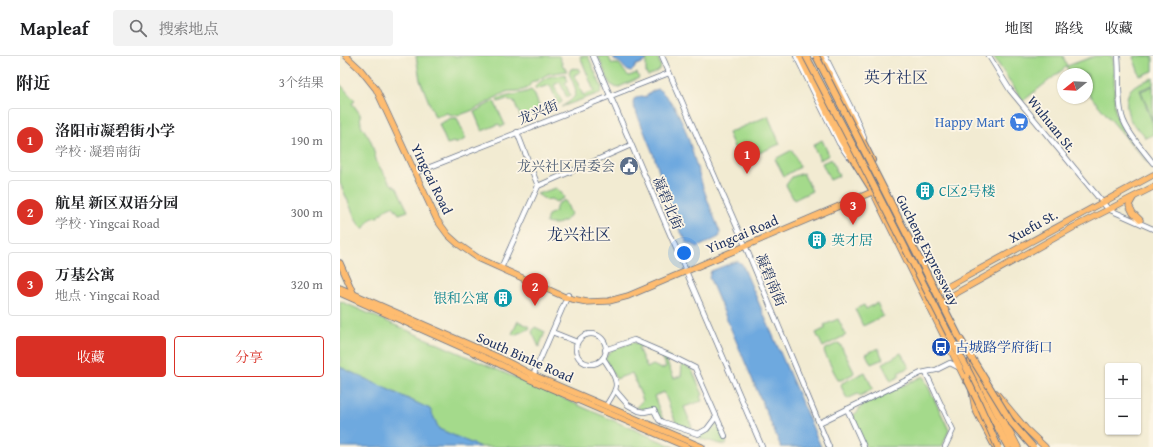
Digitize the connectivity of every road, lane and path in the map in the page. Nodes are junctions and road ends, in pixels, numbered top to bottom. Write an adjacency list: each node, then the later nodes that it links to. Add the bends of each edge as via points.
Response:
1 (346, 56): 16 (main road, Yingcai Road, via 376,89)
2 (349, 56): 16 (main road, Yingcai Road, via 378,87)
3 (594, 56): 12 (street, 凝碧北街)
4 (662, 56): 11 (street, 凝碧南街)
5 (796, 56): 21 (street, via 839,143)
6 (803, 56): 21 (main road); 21 (highway, via 841,140); 42 (highway, Gucheng Expressway, bridge, via 862,163)
7 (819, 56): 18 (main road); 18 (highway, via 853,119); 41 (highway, Gucheng Expressway, bridge)
8 (825, 56): 18 (street, via 856,118)
9 (989, 56): 23 (street, Wuhuan St., via 1010,90)
10 (1118, 56): 15 (street, via 1122,117)
11 (669, 73): 12 (street, 龙兴街); 28 (street, 凝碧南街)
12 (610, 95): 13 (street, 龙兴街); 14 (street, 凝碧北街)
13 (517, 132): 16 (street, 龙兴街); 19 (street)
14 (631, 145): 19 (street); 31 (street, 凝碧北街)
15 (1153, 163)
16 (416, 173): 30 (main road, Yingcai Road, via 434,210 450,233 467,248); 36 (main road, Yingcai Road, via 437,220 458,244 478,258)
17 (1153, 175): 23 (main road, Xuefu St.)
18 (881, 180): 21 (main road, Yingcai Road); 33 (main road)
19 (538, 186): 30 (street)
20 (1153, 187): 22 (main road, Xuefu St.)
21 (872, 190): 28 (main road, Yingcai Road); 37 (main road)
22 (1138, 194): 24 (main road, Xuefu St.); 25 (main road, via 1132,198 1129,205)
23 (1102, 202): 24 (street, Wuhuan St.); 33 (main road, Xuefu St.)
24 (1110, 208): 25 (street); 27 (street); 38 (main road, Xuefu St.)
25 (1140, 220): 26 (street)
26 (1153, 226)
27 (1153, 229)
28 (744, 245): 31 (main road, Yingcai Road); 55 (street, 凝碧南街)
29 (340, 263): 35 (main road)
30 (502, 266): 36 (main road, Yingcai Road)
31 (685, 270): 36 (main road, Yingcai Road, via 611,298); 59 (street, 凝碧北街)
32 (340, 288): 35 (main road, South Binhe Road)
33 (939, 291): 37 (main road, Xuefu St.); 38 (main road)
34 (340, 293): 35 (main road, South Binhe Road)
35 (354, 296): 48 (main road, South Binhe Road)
36 (567, 296): 40 (street)
37 (925, 299): 39 (main road)
38 (943, 300): 39 (main road, Xuefu St.); 49 (main road)
39 (930, 308): 46 (main road)
40 (552, 332): 43 (street); 48 (street)
41 (959, 337): 67 (highway, bridge); 69 (highway, Gucheng Expressway, bridge, via 1011,422)
42 (952, 340): 64 (highway, Gucheng Expressway, bridge); 66 (highway)
43 (577, 342): 44 (street, via 585,335 596,335 604,342); 45 (street, via 576,353 583,362 594,364)
44 (606, 350): 45 (street); 54 (street, via 634,340 695,368)
45 (603, 358): 50 (street, via 614,379)
46 (960, 368): 47 (street, via 950,363); 51 (main road)
47 (926, 373): 53 (street, via 921,373); 62 (street, via 952,430)
48 (532, 378): 52 (main road, South Binhe Road); 57 (main road, South Binhe Road)
49 (985, 381): 68 (main road); 70 (main road)
50 (615, 390): 52 (street); 54 (street, via 628,405 644,412 654,410 662,422 698,434 708,429)
51 (972, 392): 63 (main road, via 974,409); 65 (main road)
52 (606, 406): 58 (main road, South Binhe Road)
53 (847, 409): 55 (street); 61 (street)
54 (716, 417): 56 (street)
55 (819, 423): 60 (street, 凝碧南街)
56 (724, 436)
57 (687, 447)
58 (702, 447)
59 (762, 447)
60 (829, 447)
61 (864, 447)
62 (944, 447)
63 (994, 447)
64 (998, 447)
65 (1001, 447)
66 (1008, 447)
67 (1014, 447)
68 (1018, 447)
69 (1033, 447)
70 (1045, 447)

